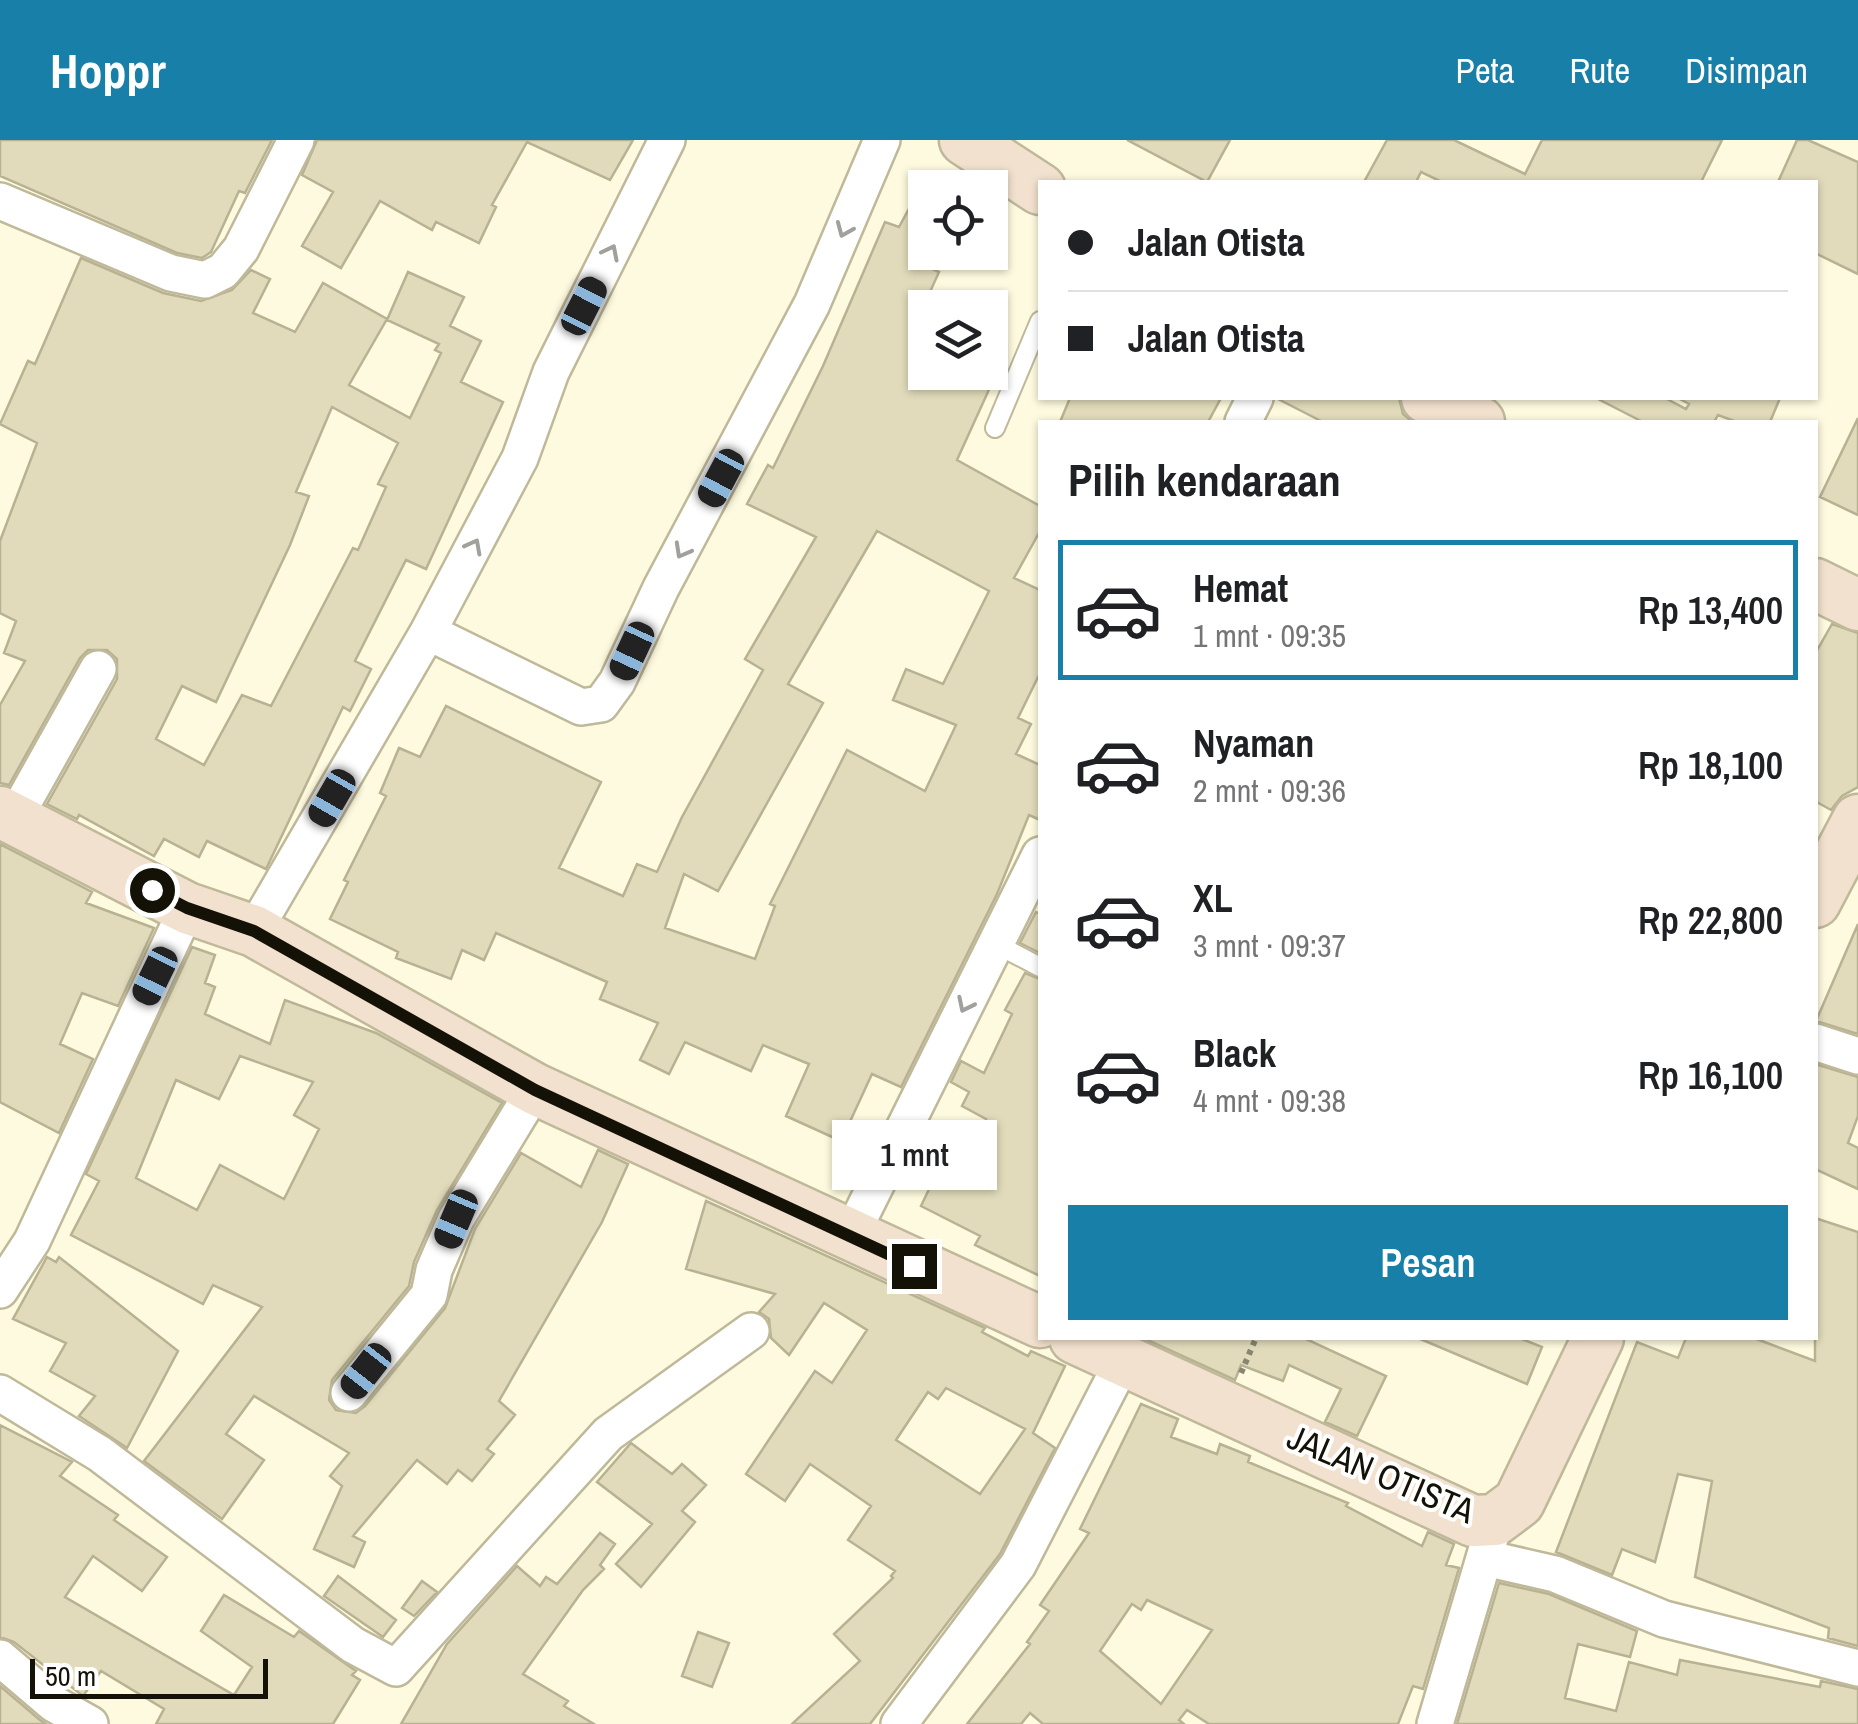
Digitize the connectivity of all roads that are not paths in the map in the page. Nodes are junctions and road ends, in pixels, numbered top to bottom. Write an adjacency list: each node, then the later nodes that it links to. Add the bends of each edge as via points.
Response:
1 (296, 140): 6 (street, via 241,249 223,272 205,280 170,272)
2 (667, 140): 13 (street, one-way to 2, via 520,458 551,372)
3 (882, 140): 13 (street, one-way to 13, via 812,304 600,704 582,708)
4 (965, 140): 5 (street)
5 (1038, 188)
6 (0, 201)
7 (1038, 326): 10 (lane)
8 (1431, 400): 9 (street)
9 (1474, 420)
10 (995, 428)
11 (1818, 585): 12 (street)
12 (1858, 605)
13 (428, 632): 20 (street)
14 (98, 670): 15 (street)
15 (7, 815): 19 (street)
16 (1858, 820): 18 (street)
17 (1038, 860): 21 (street)
18 (1818, 896)
19 (187, 908): 20 (street); 27 (street, via 32,1240)
20 (254, 931): 25 (street)
21 (996, 944): 22 (lane); 26 (street, one-way to 26)
22 (1038, 966)
23 (1818, 1043): 24 (street)
24 (1858, 1056)
25 (535, 1090): 26 (street); 33 (street, via 456,1219 428,1295)
26 (850, 1237): 28 (street)
27 (0, 1290)
28 (1038, 1321)
29 (751, 1331): 34 (street, via 608,1434 396,1668 353,1645 100,1454)
30 (1081, 1340): 32 (street, JALAN OTISTA)
31 (1597, 1340): 35 (street, JALAN OTISTA, via 1520,1502)
32 (1124, 1359): 35 (street, JALAN OTISTA, via 1472,1521); 39 (street, via 1018,1566)
33 (349, 1393)
34 (0, 1394)
35 (1490, 1539): 37 (street, via 1664,1620); 40 (street)
36 (0, 1658): 38 (street, via 54,1704)
37 (1858, 1668)
38 (90, 1724)
39 (900, 1724)
40 (1435, 1724)

